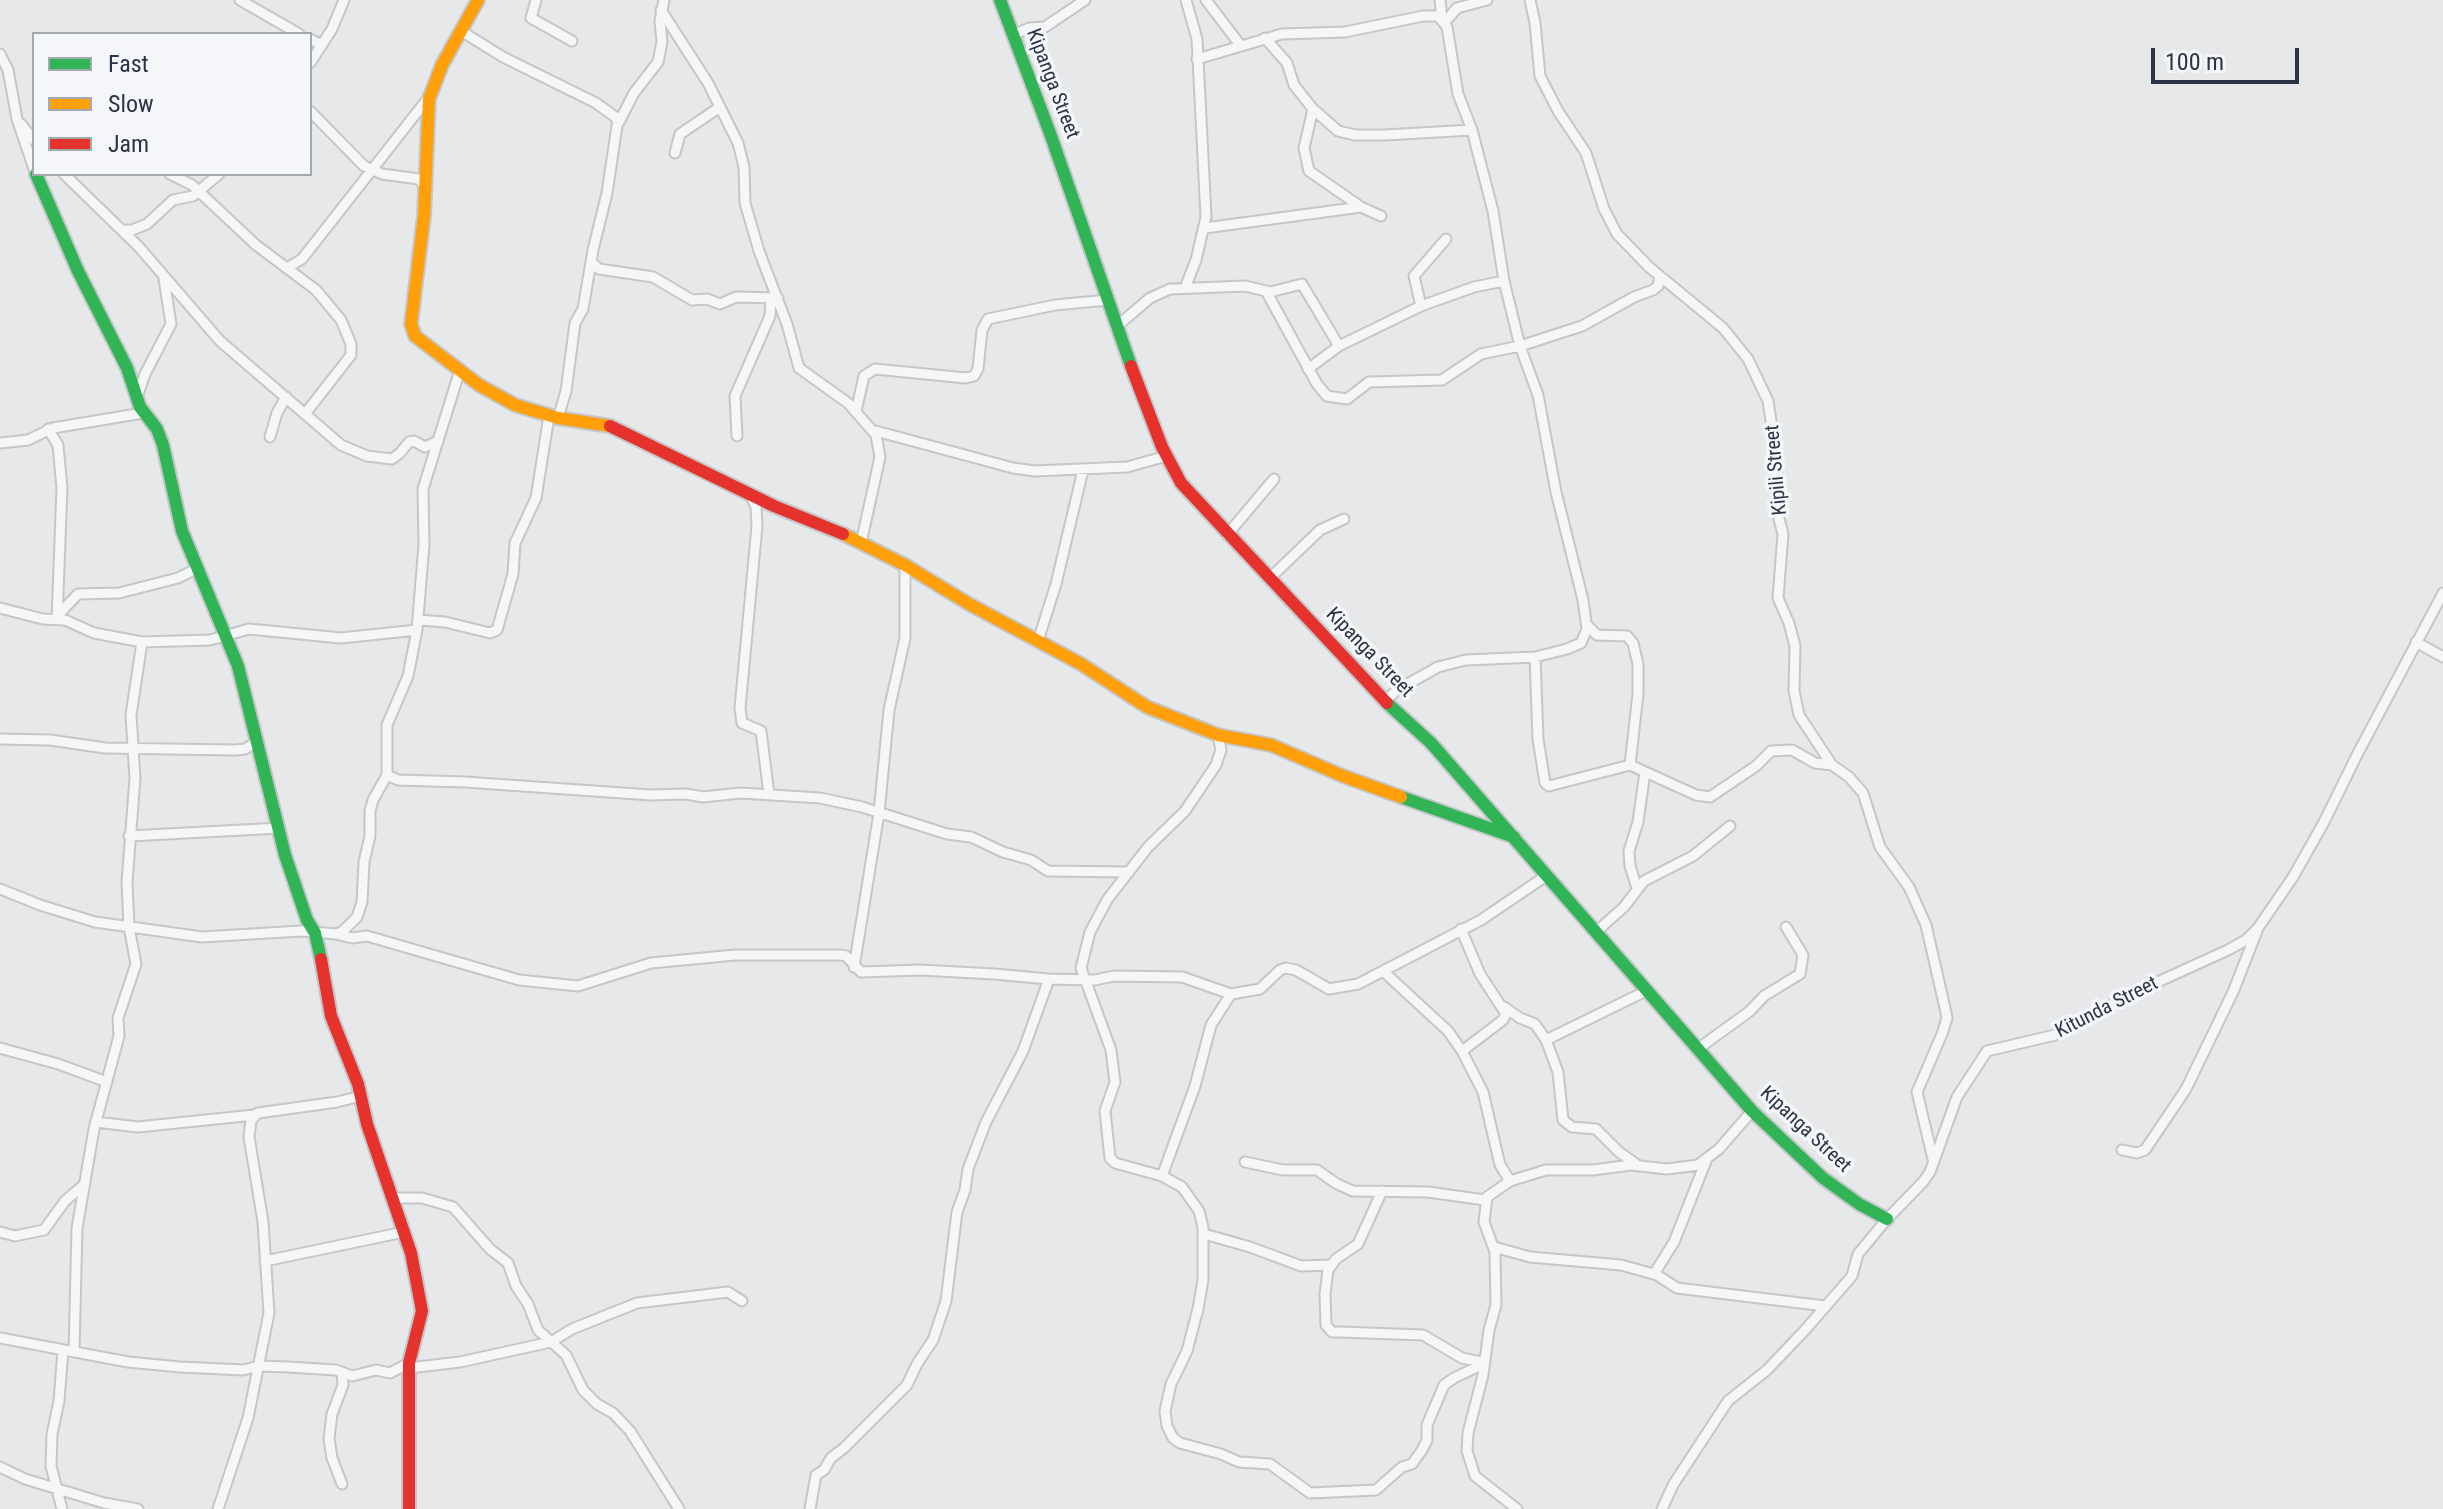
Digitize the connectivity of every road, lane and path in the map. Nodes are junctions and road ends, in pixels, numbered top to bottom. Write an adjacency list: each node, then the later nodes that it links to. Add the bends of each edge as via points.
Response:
1 (240, 0): 15 (street)
2 (344, 0): 20 (street)
3 (478, 0): 14 (street)
4 (536, 0): 19 (street, via 531,18)
5 (1000, 0): 16 (street, Kipanga Street)
6 (1085, 0): 16 (street, via 1045,27)
7 (1186, 0): 23 (street)
8 (1206, 0): 21 (street)
9 (1440, 0): 13 (street)
10 (1487, 0): 13 (street, via 1457,8)
11 (1530, 0): 50 (street, Kipili Street, via 1538,69 1547,92 1586,153 1617,234)
12 (662, 5): 26 (street); 30 (street, via 658,62)
13 (1443, 20): 17 (street, via 1435,15 1345,32); 31 (street, via 1458,94)
14 (461, 31): 25 (street); 30 (street, via 613,113)
15 (296, 32)
16 (1012, 35): 55 (street, Kipanga Street)
17 (1265, 38): 21 (street); 27 (street, via 1287,63 1294,85)
18 (312, 40): 20 (street)
19 (572, 41)
20 (322, 45): 24 (street)
21 (1241, 46): 23 (street)
22 (0, 54): 29 (street)
23 (1197, 59): 44 (street)
24 (312, 60)
25 (431, 94): 35 (street); 40 (street)
26 (720, 107): 33 (street, via 680,134); 54 (street, via 738,143 745,203)
27 (1313, 109): 31 (street, via 1346,135); 42 (street, via 1304,148 1306,165)
28 (312, 113): 35 (street)
29 (17, 119): 32 (street); 34 (street)
30 (619, 122): 47 (street)
31 (1472, 130): 51 (street)
32 (32, 138)
33 (675, 153)
34 (32, 162)
35 (371, 169): 40 (street, via 419,179); 48 (street, via 302,259)
36 (37, 176): 62 (street)
37 (66, 176): 45 (street)
38 (173, 176): 41 (street)
39 (217, 176): 41 (street)
40 (426, 188): 61 (street, via 411,328)
41 (199, 191): 45 (street, via 173,200 141,227); 48 (street)
42 (1361, 207): 43 (street); 44 (street)
43 (1381, 216)
44 (1205, 228): 52 (street)
45 (122, 230): 49 (street)
46 (1446, 239): 56 (street, via 1414,276)
47 (591, 262): 54 (street, via 599,269 653,277 692,300 720,304 736,297); 67 (street, via 583,309 573,329 566,391)
48 (287, 268): 66 (street, via 336,313 352,349)
49 (163, 276): 62 (street, via 171,324); 63 (street, via 220,341)
50 (1660, 277): 59 (street, via 1653,290 1591,323); 101 (street, Kipili Street, via 1723,328 1748,359 1768,401 1783,534 1778,601 1795,646 1799,715)
51 (1504, 281): 56 (street); 59 (street)
52 (1185, 288): 53 (street, via 1245,286); 57 (street, via 1159,292)
53 (1266, 291): 58 (street, via 1305,285); 60 (street)
54 (774, 299): 64 (street, via 800,370); 70 (street, via 735,396)
55 (1108, 300): 57 (street, Kipanga Street); 64 (street, via 988,319 974,376 875,369 864,376)
56 (1421, 306): 58 (street)
57 (1116, 327): 74 (street, Kipanga Street)
58 (1339, 346): 60 (street)
59 (1520, 346): 60 (street, via 1481,354 1442,380 1369,382 1347,399 1327,396); 88 (street, via 1538,395)
60 (1308, 369)
61 (460, 370): 67 (street, via 515,405); 72 (street)
62 (137, 397): 65 (street)
63 (286, 397): 66 (street); 71 (street)
64 (856, 411): 69 (street)
65 (143, 413): 68 (street); 82 (street, via 163,445 182,531)
66 (305, 414): 72 (street, via 341,445 367,456 392,459 409,442 425,447)
67 (553, 417): 77 (street, via 621,429); 87 (street, via 536,498 515,543 513,574 497,630 490,633 445,622)
68 (48, 429): 73 (street, via 28,440); 86 (street, via 60,457)
69 (872, 430): 75 (street, via 1013,468); 80 (street, via 880,457)
70 (737, 436)
71 (270, 437)
72 (438, 441): 87 (street, via 422,495)
73 (0, 443)
74 (1167, 456): 75 (street, via 1127,467); 79 (street, Kipanga Street, via 1181,483)
75 (1083, 470): 90 (street)
76 (1274, 479): 79 (street)
77 (750, 494): 80 (street); 104 (street, via 757,526 740,708 744,725 761,731)
78 (1344, 519): 83 (street, via 1320,530)
79 (1227, 535): 83 (street, Kipanga Street)
80 (861, 543): 81 (street)
81 (905, 565): 90 (street); 105 (street, via 905,638 889,710)
82 (198, 568): 86 (street, via 119,593 78,594); 89 (street)
83 (1269, 579): 95 (street, Kipanga Street)
84 (2443, 593): 92 (street, Kitunda Street)
85 (0, 608): 86 (street, via 43,619)
86 (57, 617): 91 (street, via 94,633)
87 (417, 625): 89 (street, via 326,638 249,629); 103 (street, via 405,684 387,725)
88 (1587, 625): 93 (street, via 1581,643); 100 (street, via 1597,635 1627,636 1633,643 1638,694)
89 (226, 638): 91 (street); 98 (street)
90 (1038, 641): 96 (street, via 1147,707)
91 (142, 642): 99 (street, via 131,715)
92 (2416, 642): 94 (street); 116 (street, Kitunda Street, via 2324,822)
93 (1535, 657): 95 (street, via 1446,665 1414,679); 100 (street, via 1538,739 1546,784)
94 (2443, 657)
95 (1385, 701): 109 (street, Kipanga Street, via 1431,743)
96 (1218, 735): 109 (street, via 1271,745); 110 (street, via 1216,765 1185,811)
97 (0, 739): 99 (street)
98 (256, 742): 99 (street, via 241,750); 107 (street)
99 (132, 748): 108 (street, via 135,778)
100 (1630, 765): 102 (street)
101 (1832, 765): 102 (street, via 1812,762 1792,750 1771,751 1710,797); 138 (street, Kipili Street, via 1863,793 1880,847 1909,887 1926,925 1947,1018 1917,1095)
102 (1645, 772): 112 (street, via 1629,851)
103 (387, 775): 104 (street, via 398,780 651,795); 120 (street, via 370,811 360,912)
104 (769, 794): 105 (street, via 820,798)
105 (879, 813): 110 (street, via 971,837 1048,871); 121 (street)
106 (1730, 826): 112 (street, via 1693,856)
107 (280, 828): 108 (street); 119 (street, via 296,891)
108 (129, 836): 114 (street)
109 (1514, 837): 111 (street, Kipanga Street)
110 (1129, 872): 124 (street, via 1090,932)
111 (1546, 876): 117 (street); 118 (street, Kipanga Street)
112 (1637, 888): 118 (street)
113 (0, 889): 114 (street, via 66,914)
114 (129, 927): 119 (street, via 202,937); 132 (street, via 136,964 118,1018 119,1036)
115 (1786, 927): 130 (street, via 1803,955 1800,974)
116 (2258, 928): 137 (street, via 2186,1089 2145,1150); 138 (street, Kitunda Street, via 2228,950 2129,995 2086,1021 2055,1035 1987,1051 1957,1097)
117 (1461, 929): 122 (street); 127 (street, via 1480,974)
118 (1597, 931): 125 (street, Kipanga Street)
119 (315, 933): 120 (street); 133 (street, via 331,1016)
120 (336, 934): 121 (street, via 365,935 519,980 578,986 651,963 735,955 841,955)
121 (854, 967): 123 (street, via 861,972 920,970)
122 (1384, 972): 126 (street, via 1329,989 1286,968 1260,989); 131 (street, via 1448,1031)
123 (1049, 979): 124 (street); 173 (street, via 1023,1051 968,1169 946,1301 933,1340 907,1385 816,1475)
124 (1083, 980): 126 (street, via 1182,977); 142 (street, via 1111,1050 1115,1082 1105,1111 1110,1158)
125 (1648, 990): 128 (street); 130 (street, Kipanga Street)
126 (1231, 994): 142 (street, via 1211,1025)
127 (1504, 1007): 128 (street, via 1535,1024); 131 (street, via 1503,1020)
128 (1546, 1040): 141 (street, via 1558,1072 1563,1120 1572,1127 1596,1129)
129 (0, 1048): 132 (street)
130 (1699, 1048): 134 (street, Kipanga Street)
131 (1462, 1051): 143 (street, via 1483,1092 1500,1165)
132 (107, 1082): 136 (street)
133 (361, 1096): 135 (street); 146 (street)
134 (1752, 1111): 139 (street); 148 (street, Kipanga Street, via 1823,1178)
135 (254, 1115): 136 (street, via 138,1127); 153 (street, via 249,1137)
136 (96, 1122): 144 (street)
137 (2122, 1150)
138 (1933, 1159): 148 (street, Kitunda Street, via 1923,1182)
139 (1706, 1161): 141 (street, via 1675,1168); 155 (street, via 1674,1242)
140 (1245, 1162): 145 (street, via 1317,1170 1345,1188)
141 (1637, 1165): 143 (street, via 1546,1170)
142 (1162, 1176): 151 (street, via 1191,1196)
143 (1510, 1181): 147 (street)
144 (85, 1184): 149 (street, via 44,1230 15,1236); 160 (street)
145 (1382, 1191): 147 (street); 154 (street, via 1358,1244)
146 (391, 1198): 150 (street); 159 (street, via 422,1198 456,1210 508,1263 534,1321)
147 (1485, 1200): 152 (street, via 1484,1222)
148 (1887, 1219): 157 (street, Kitunda Street, via 1858,1254 1852,1276)
149 (0, 1232)
150 (404, 1232): 153 (street); 163 (street, via 422,1311)
151 (1204, 1234): 154 (street, via 1301,1266); 161 (street, via 1198,1309 1165,1411 1167,1426 1180,1443 1239,1462 1270,1464 1310,1493 1376,1490 1412,1464 1422,1450 1444,1385)
152 (1494, 1247): 155 (street); 161 (street, via 1496,1305)
153 (265, 1261): 162 (street, via 269,1313)
154 (1330, 1265): 161 (street, via 1325,1319 1332,1332 1423,1335 1462,1358)
155 (1654, 1274): 157 (street, via 1677,1288)
156 (742, 1301): 159 (street, via 728,1292 637,1303)
157 (1825, 1306): 175 (street, Kitunda Street, via 1767,1370 1728,1401)
158 (0, 1338): 160 (street)
159 (551, 1342): 163 (street, via 460,1362); 172 (street, via 566,1355 583,1390 630,1431)
160 (68, 1351): 162 (street, via 142,1364 243,1370); 167 (street, via 52,1434 51,1466)
161 (1483, 1363): 174 (street, via 1468,1433 1469,1462 1475,1476)
162 (259, 1366): 164 (street); 170 (street)
163 (409, 1366): 164 (street, via 390,1373); 171 (street)
164 (342, 1372): 166 (street, via 329,1439)
165 (0, 1467): 167 (street)
166 (342, 1484)
167 (58, 1488): 168 (street); 169 (street)
168 (62, 1509)
169 (138, 1509)
170 (218, 1509)
171 (409, 1509)
172 (679, 1509)
173 (810, 1509)
174 (1517, 1509)
175 (1662, 1509)

